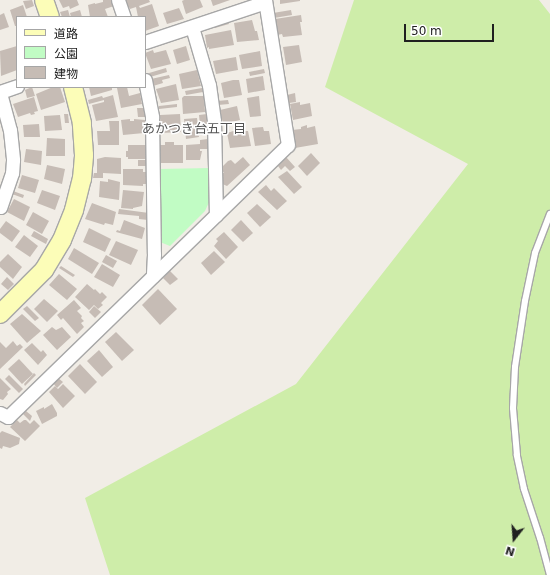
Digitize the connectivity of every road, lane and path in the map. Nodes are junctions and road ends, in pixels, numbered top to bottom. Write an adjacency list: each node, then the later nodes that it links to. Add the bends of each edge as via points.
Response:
1 (44, 0): 4 (street)
2 (118, 0): 5 (street)
3 (265, 1): 6 (street); 14 (street, via 288,145)
4 (50, 16)
5 (124, 16)
6 (192, 27): 7 (street); 14 (street, via 209,85 214,121)
7 (146, 42)
8 (146, 85): 15 (street, via 152,117)
9 (16, 86): 11 (street)
10 (73, 88): 16 (street, via 82,123 84,154 82,179 74,210 62,240 44,270)
11 (0, 92): 12 (street, via 10,130 13,160 12,173)
12 (0, 207)
13 (550, 214): 18 (lane, via 535,253 525,301 515,367 513,408 517,454 524,489)
14 (216, 215): 15 (street)
15 (153, 276): 17 (street, via 8,417)
16 (0, 314)
17 (0, 413)
18 (550, 575)

